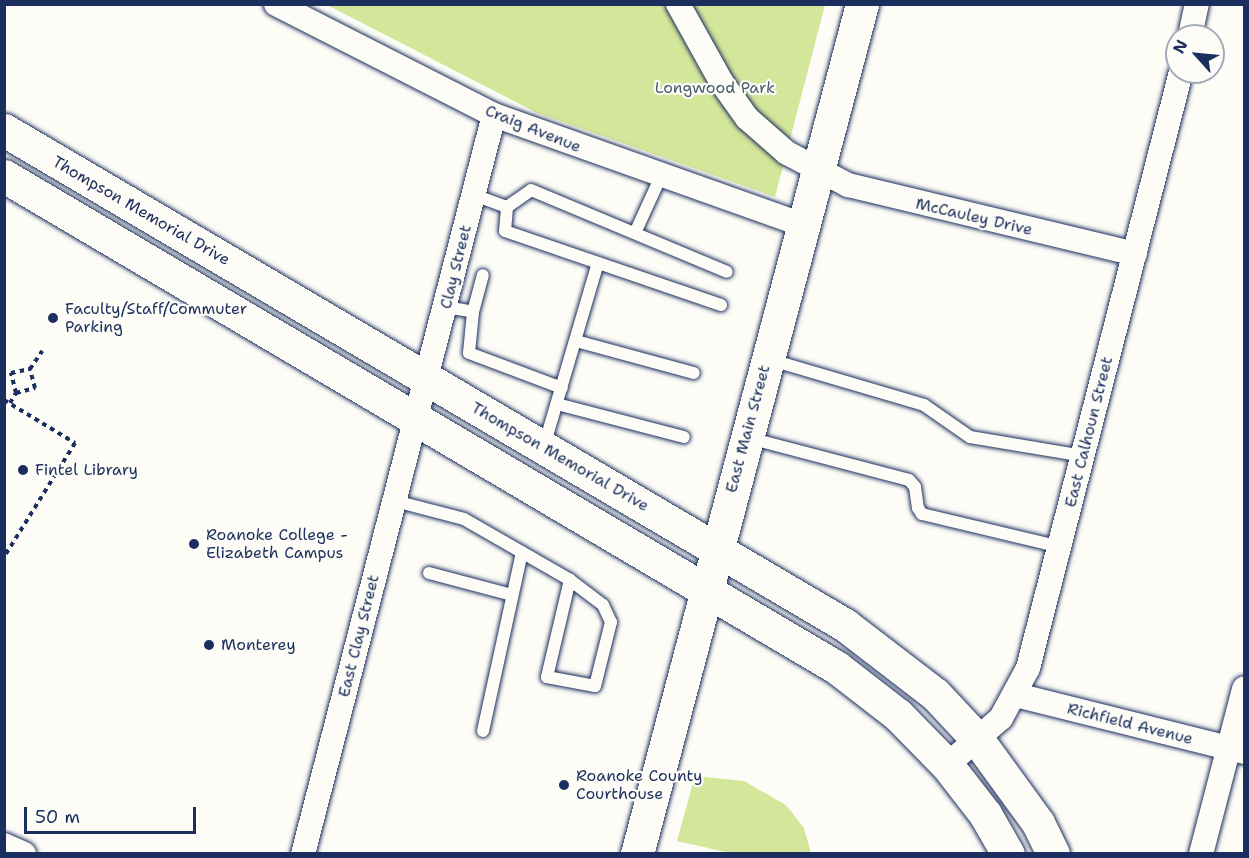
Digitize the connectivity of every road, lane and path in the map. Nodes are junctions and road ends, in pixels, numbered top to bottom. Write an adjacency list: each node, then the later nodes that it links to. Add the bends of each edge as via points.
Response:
1 (276, 4): 7 (street, Craig Avenue)
2 (678, 4): 9 (street, McCauley Drive, via 722,83 747,118 777,146)
3 (862, 4): 9 (main road, East Main Street)
4 (1197, 4): 5 (street)
5 (1193, 24)
6 (1178, 84): 16 (street, East Calhoun Street)
7 (494, 115): 11 (street, Craig Avenue); 12 (street, Clay Street)
8 (4, 130): 28 (main road, Thompson Memorial Drive)
9 (818, 169): 14 (main road, East Main Street); 16 (street, McCauley Drive, via 848,185)
10 (4, 176): 34 (main road)
11 (661, 176): 14 (street, Craig Avenue); 15 (lane)
12 (474, 195): 13 (lane); 21 (street, Clay Street)
13 (507, 207): 15 (lane, via 531,190); 17 (lane, via 505,231)
14 (803, 225): 25 (main road, East Main Street)
15 (635, 233): 18 (lane)
16 (1135, 254): 38 (street, East Calhoun Street)
17 (598, 263): 20 (lane); 23 (lane)
18 (727, 272)
19 (483, 275): 22 (lane)
20 (721, 305)
21 (446, 307): 22 (lane); 28 (street, Clay Street)
22 (473, 312): 29 (lane, via 469,353)
23 (576, 341): 27 (lane); 29 (lane)
24 (42, 351): 26 (path)
25 (767, 359): 36 (main road, East Main Street); 38 (lane, via 924,405 970,438)
26 (30, 369): 30 (path, via 35,388); 30 (path, via 11,373)
27 (694, 373)
28 (427, 379): 34 (street, Clay Street); 37 (main road, Thompson Memorial Drive)
29 (562, 388): 33 (lane)
30 (16, 393): 32 (path)
31 (4, 399): 32 (path)
32 (10, 403): 43 (path, via 75,443)
33 (557, 404): 35 (lane); 37 (lane)
34 (417, 419): 39 (street, East Clay Street); 46 (main road)
35 (684, 437)
36 (745, 437): 40 (lane, via 909,480 915,487 922,514); 41 (main road, East Main Street)
37 (544, 447): 41 (main road, Thompson Memorial Drive)
38 (1084, 456): 40 (street, East Calhoun Street)
39 (395, 501): 42 (lane, via 464,519); 56 (street, East Clay Street)
40 (1061, 547): 49 (street, East Calhoun Street, via 1028,668)
41 (716, 548): 46 (main road, East Main Street); 51 (main road, Thompson Memorial Drive, via 896,660 935,694)
42 (522, 552): 45 (lane); 47 (lane)
43 (4, 556)
44 (429, 573): 47 (lane)
45 (570, 580): 45 (lane, via 609,612 595,686 547,677)
46 (706, 587): 53 (main road, via 860,684); 57 (main road, East Main Street)
47 (512, 595): 50 (lane)
48 (1245, 689): 52 (street)
49 (1016, 695): 51 (street, East Calhoun Street, via 1001,718); 52 (street, Richfield Avenue)
50 (483, 731)
51 (977, 740): 53 (street, East Calhoun Street); 59 (main road, Thompson Memorial Drive, via 1038,822)
52 (1237, 751): 60 (street)
53 (947, 765): 58 (main road, via 985,814)
54 (4, 845): 55 (street)
55 (24, 854)
56 (303, 854)
57 (637, 854)
58 (1008, 854)
59 (1053, 854)
60 (1202, 854)

